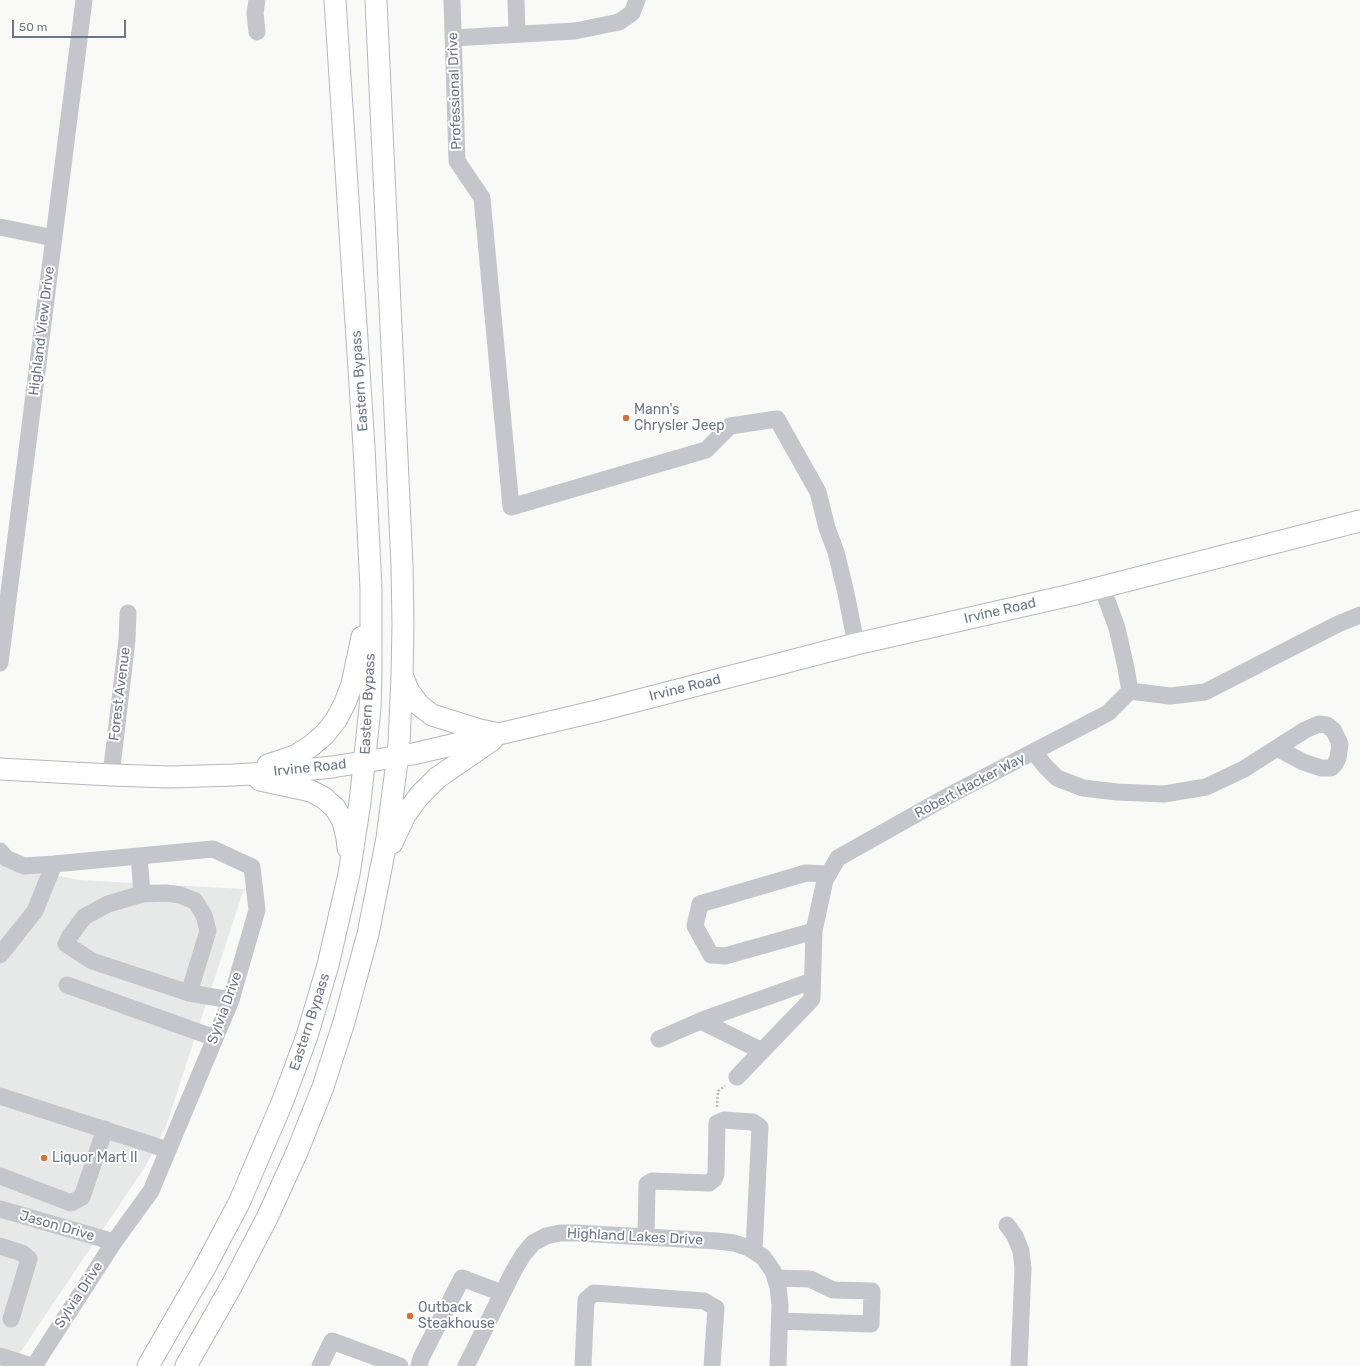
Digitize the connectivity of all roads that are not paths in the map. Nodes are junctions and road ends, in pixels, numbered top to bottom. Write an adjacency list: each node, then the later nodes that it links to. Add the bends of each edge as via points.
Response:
1 (84, 0): 12 (street, Highland View Drive)
2 (257, 0): 8 (street)
3 (335, 0): 15 (main road, Eastern Bypass)
4 (376, 0): 20 (main road, via 402,566)
5 (452, 0): 10 (street, Professional Drive)
6 (516, 0): 9 (street)
7 (637, 0): 9 (street, via 632,13 619,22 575,31)
8 (257, 32)
9 (517, 34): 10 (street)
10 (453, 38): 18 (street, Professional Drive, via 457,161 482,198 511,507 706,450 730,426 777,419 818,492 836,552)
11 (0, 228): 12 (street)
12 (54, 238): 19 (street, Highland View Drive)
13 (1360, 521): 14 (main road, Irvine Road)
14 (1102, 587): 18 (main road, Irvine Road); 21 (street, via 1117,628)
15 (371, 590): 26 (main road, Eastern Bypass, via 371,674); 29 (main road, via 352,684 336,720 311,746 295,756)
16 (128, 613): 28 (street, Forest Avenue)
17 (1360, 615): 21 (street, via 1205,692 1170,696)
18 (856, 644): 22 (main road, Irvine Road)
19 (0, 663)
20 (402, 676): 22 (main road, via 419,705 432,715); 25 (main road)
21 (1130, 691): 24 (street, Robert Hacker Way, via 1108,714)
22 (502, 734): 25 (main road, Irvine Road); 33 (main road, via 437,778 419,796 405,815)
23 (1277, 748): 24 (street, via 1244,769 1206,787 1164,794 1083,788 1057,778)
24 (1034, 752): 35 (street, Robert Hacker Way, via 950,795 838,858)
25 (397, 756): 26 (main road, Irvine Road); 33 (main road)
26 (365, 762): 29 (main road, Irvine Road); 34 (main road, Eastern Bypass)
27 (0, 769): 28 (main road, Irvine Road)
28 (111, 775): 29 (main road, Irvine Road)
29 (234, 775): 34 (main road, via 311,791 324,798 335,808 343,821 347,838)
30 (0, 851): 32 (street, Sylvia Drive, via 6,858 24,866)
31 (139, 856): 32 (street, Sylvia Drive); 36 (street); 42 (street, Sylvia Drive, via 213,849 252,867 257,910)
32 (54, 864): 38 (street, via 35,911)
33 (381, 868): 66 (main road, via 353,991 326,1080 311,1119 264,1225)
34 (349, 874): 65 (main road, Eastern Bypass, via 317,1004 272,1130 239,1203)
35 (829, 874): 37 (street, Robert Hacker Way, via 825,880); 37 (street, via 806,873 700,904 695,926 711,955 725,956)
36 (142, 894): 41 (street, via 180,894 195,901 204,915 208,931); 41 (street, via 108,904 84,917 66,944 92,962)
37 (814, 931): 39 (street, Robert Hacker Way)
38 (0, 955)
39 (812, 981): 43 (street); 46 (street, Robert Hacker Way, via 812,998)
40 (67, 985): 44 (street)
41 (189, 993): 42 (street)
42 (231, 1000): 44 (street, Sylvia Drive)
43 (702, 1021): 45 (street); 46 (street)
44 (215, 1038): 50 (street, Sylvia Drive)
45 (659, 1039)
46 (762, 1051): 47 (street)
47 (737, 1077)
48 (0, 1096): 49 (street)
49 (105, 1129): 50 (street); 51 (street, via 82,1197 71,1203)
50 (168, 1150): 55 (street, Sylvia Drive, via 151,1191)
51 (0, 1176)
52 (0, 1209): 55 (street, Jason Drive)
53 (1007, 1225): 74 (street, via 1021,1251 1023,1268)
54 (646, 1237): 57 (street, Highland Lakes Drive, via 722,1241); 57 (street, via 647,1184 652,1181 709,1183 716,1174 717,1123 724,1120 753,1122 760,1127); 59 (street, Highland Lakes Drive, via 576,1233 546,1236 533,1243)
55 (114, 1242): 64 (street, Sylvia Drive)
56 (0, 1246): 60 (street, via 22,1253 29,1259)
57 (754, 1251): 58 (street, Highland Lakes Drive, via 763,1257)
58 (775, 1278): 61 (street, Highland Lakes Drive); 61 (street, via 810,1279 833,1290 872,1291 871,1324)
59 (502, 1293): 69 (street, via 462,1278); 70 (street, Highland Lakes Drive)
60 (11, 1318)
61 (780, 1321): 73 (street, Highland Lakes Drive)
62 (0, 1356): 64 (street)
63 (370, 1361): 67 (street, via 332,1341); 68 (street)
64 (33, 1366)
65 (148, 1366)
66 (186, 1366)
67 (320, 1366)
68 (400, 1366)
69 (419, 1366)
70 (466, 1366)
71 (583, 1366): 72 (street, via 586,1300 594,1293 704,1301 716,1308)
72 (712, 1366)
73 (778, 1366)
74 (1019, 1366)

